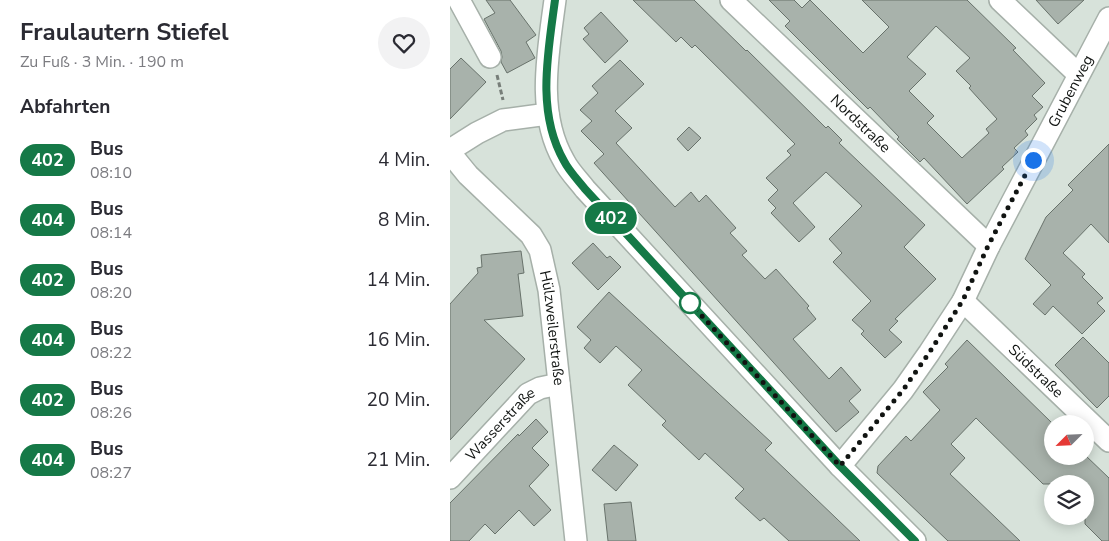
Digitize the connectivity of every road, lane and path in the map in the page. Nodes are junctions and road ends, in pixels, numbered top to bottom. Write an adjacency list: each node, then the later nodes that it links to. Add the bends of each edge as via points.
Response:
1 (459, 0): 6 (street)
2 (555, 0): 8 (street, via 547,82)
3 (731, 0): 11 (street, Nordstraße)
4 (1000, 0): 7 (street)
5 (1109, 18): 7 (street, Grubenweg)
6 (490, 57): 9 (path, via 502,89)
7 (1078, 74): 11 (street, Grubenweg)
8 (548, 114): 9 (street); 15 (street, via 564,162 585,189)
9 (503, 120): 10 (street)
10 (450, 152): 13 (street, Hülzweilerstraße, via 468,175 531,235 540,250 549,290)
11 (988, 246): 12 (street, Grubenweg)
12 (963, 300): 14 (street, Südstraße); 15 (street, Grubenweg, via 903,390)
13 (559, 384): 16 (street, Wasserstraße, via 528,394); 17 (street, Hülzweilerstraße)
14 (1109, 442)
15 (840, 466): 18 (street)
16 (450, 478)
17 (576, 541)
18 (915, 541)

